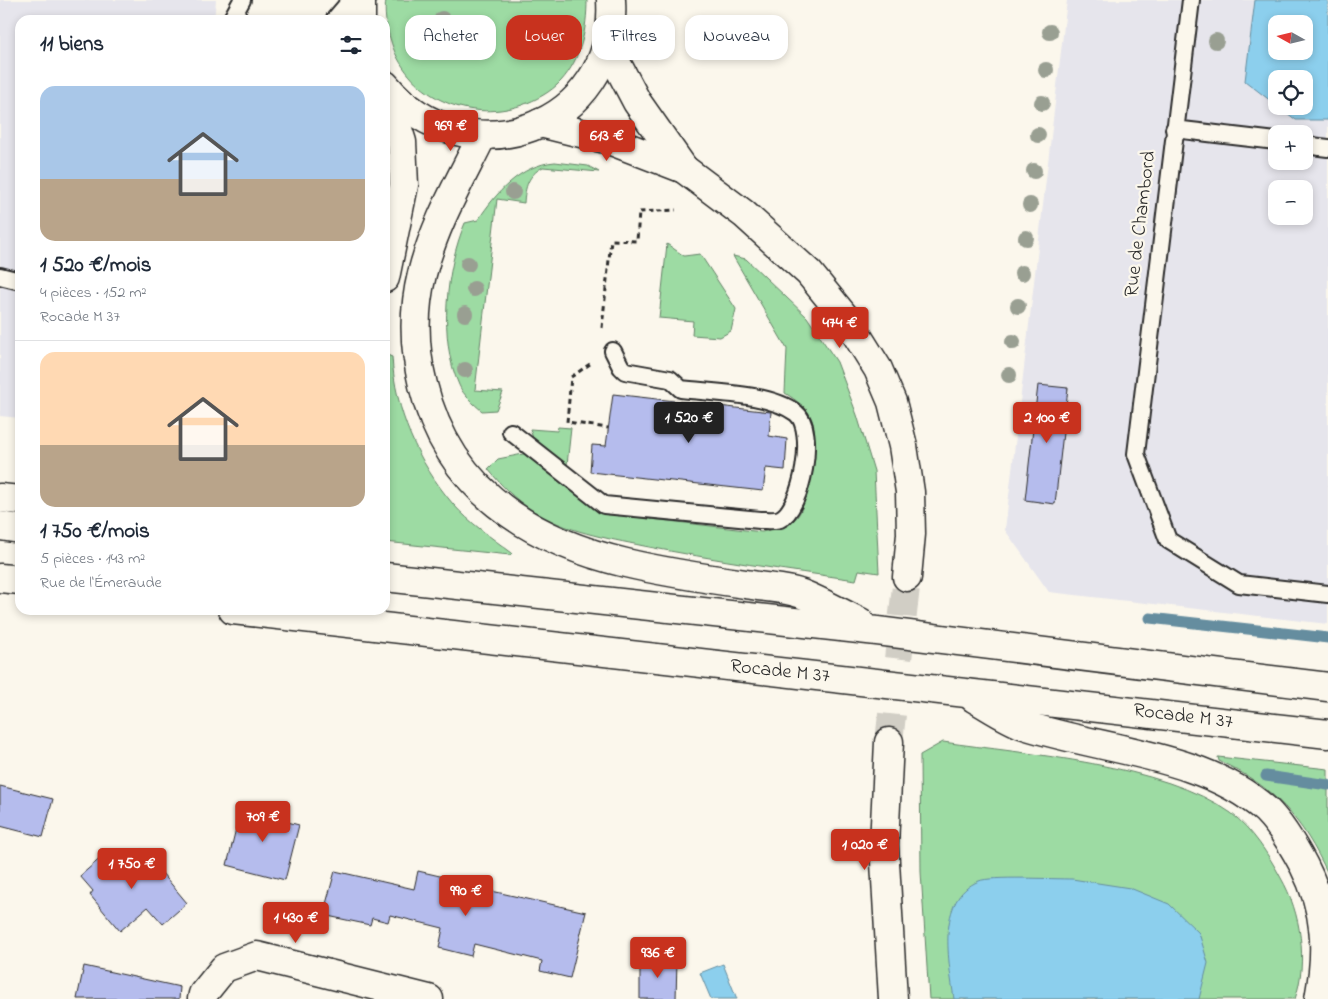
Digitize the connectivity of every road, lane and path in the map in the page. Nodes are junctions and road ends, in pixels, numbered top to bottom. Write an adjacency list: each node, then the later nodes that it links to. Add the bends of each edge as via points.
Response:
1 (242, 0): 6 (lane)
2 (351, 0): 7 (lane)
3 (361, 0): 8 (main road)
4 (611, 0): 9 (main road)
5 (1191, 0): 15 (lane, Rue de Chambord)
6 (234, 15)
7 (338, 15)
8 (361, 15)
9 (610, 15)
10 (599, 60): 14 (main road, via 589,83 575,99)
11 (614, 60): 20 (main road, via 637,102)
12 (390, 90): 16 (main road, via 410,110 426,120 453,131)
13 (390, 105): 22 (main road, via 402,142 404,185)
14 (540, 123): 16 (main road, via 512,133); 20 (main road, via 609,140)
15 (1174, 129): 17 (lane); 38 (lane, Rue de Chambord, via 1136,454 1168,540 1239,584)
16 (482, 136): 40 (main road, via 450,198 422,275 416,339 426,400 447,445 473,483 526,526 579,550 636,565 801,594)
17 (1268, 140)
18 (1313, 146): 19 (lane)
19 (1328, 148)
20 (684, 169): 34 (main road, via 744,214 810,273 848,322 878,369 892,402 910,492)
21 (676, 210): 25 (path, via 639,212 636,241 611,240)
22 (390, 254)
23 (0, 276): 24 (lane)
24 (15, 280)
25 (601, 333)
26 (613, 351): 29 (lane, via 626,371 670,379 680,389 778,403 798,414 806,429 806,457 800,485 789,511 779,519 760,520 604,505)
27 (598, 359): 28 (path, via 571,377 567,422)
28 (608, 428)
29 (511, 432)
30 (0, 498): 31 (main road)
31 (15, 500)
32 (0, 526): 33 (main road)
33 (15, 528)
34 (907, 577)
35 (0, 578): 37 (main road)
36 (390, 578): 40 (main road)
37 (15, 580)
38 (1328, 594)
39 (277, 615): 42 (main road, Rocade M 37)
40 (877, 631): 41 (main road)
41 (1328, 687)
42 (962, 692): 43 (main road, Rocade M 37); 48 (main road, via 1023,725 1170,762 1219,781 1243,793 1266,811 1293,844 1310,878 1321,912 1326,945)
43 (1328, 734)
44 (889, 742): 47 (main road, via 884,845)
45 (202, 999): 46 (main road, via 224,968 256,956)
46 (429, 999)
47 (893, 999)
48 (1319, 999)

